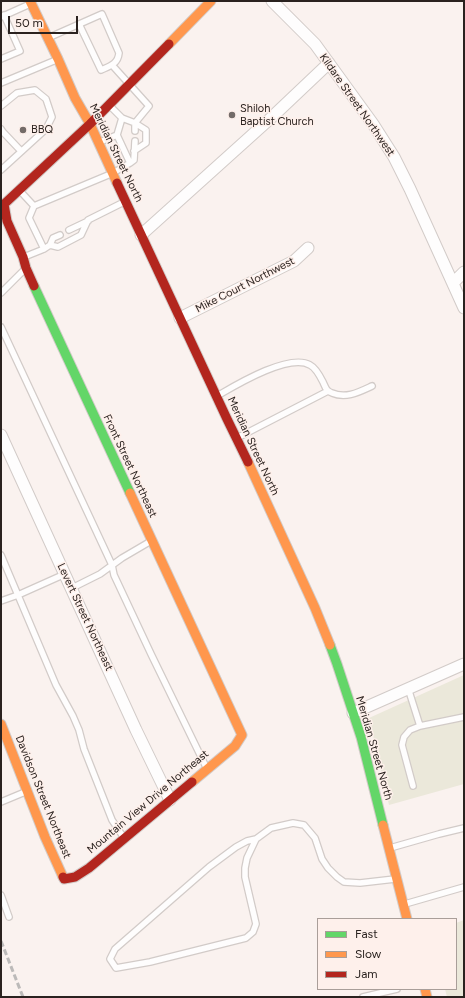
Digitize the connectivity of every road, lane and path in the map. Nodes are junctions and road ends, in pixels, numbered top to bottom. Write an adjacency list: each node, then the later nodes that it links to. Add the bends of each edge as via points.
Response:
1 (211, 1): 12 (street)
2 (272, 1): 9 (street, Kildare Street Northwest)
3 (31, 2): 4 (lane); 6 (street, Meridian Street North)
4 (3, 16): 7 (lane, via 20,51)
5 (79, 24): 6 (lane); 10 (lane, via 101,70); 10 (lane, via 102,14 119,53 118,59)
6 (48, 38): 8 (street, Meridian Street North)
7 (1, 59)
8 (58, 59): 11 (lane); 17 (street, Meridian Street North)
9 (329, 63): 35 (street); 42 (street, Kildare Street Northwest, via 394,157)
10 (112, 65): 12 (lane)
11 (1, 84)
12 (129, 84): 13 (street); 16 (lane, via 150,106)
13 (108, 105): 15 (lane); 17 (street)
14 (1, 106): 23 (lane, via 17,93 35,90 46,99 52,117 46,129)
15 (122, 118): 16 (lane); 20 (lane)
16 (135, 123): 19 (lane); 24 (lane, via 146,130 146,143)
17 (90, 124): 22 (street, Meridian Street North); 28 (street)
18 (1, 129): 23 (lane)
19 (135, 131)
20 (117, 135): 22 (lane); 25 (lane)
21 (135, 141): 24 (lane)
22 (98, 143): 27 (street, Meridian Street North)
23 (21, 151): 26 (lane)
24 (134, 151): 25 (lane, via 134,160)
25 (130, 163): 27 (lane)
26 (1, 170)
27 (113, 173): 29 (street, Meridian Street North); 31 (lane)
28 (19, 190): 30 (street); 31 (lane)
29 (126, 201): 32 (lane); 35 (street, Meridian Street North)
30 (2, 204): 39 (street, Front Street Northeast)
31 (34, 206): 37 (lane, via 29,218)
32 (88, 220): 33 (lane); 36 (lane, via 81,235 58,247)
33 (69, 230)
34 (60, 235): 36 (lane, via 53,238)
35 (141, 235): 45 (street, Meridian Street North)
36 (50, 246): 37 (lane)
37 (44, 248): 39 (lane)
38 (308, 248): 45 (street, Mike Court Northwest, via 294,261)
39 (23, 257): 40 (street, Front Street Northeast)
40 (26, 268): 43 (lane); 52 (street, Front Street Northeast)
41 (464, 272): 42 (street)
42 (453, 283): 44 (street, Kildare Street Northwest)
43 (1, 293)
44 (464, 308)
45 (180, 318): 49 (street, Meridian Street North)
46 (1, 327): 54 (lane)
47 (372, 386): 48 (lane, via 354,394 338,396)
48 (328, 391): 49 (lane, via 318,373 310,365 299,362 270,368); 51 (lane)
49 (217, 396): 51 (street, Meridian Street North)
50 (1, 434): 55 (street, Levert Street Northeast)
51 (237, 438): 61 (street, Meridian Street North, via 315,608)
52 (152, 540): 54 (lane); 65 (street, Front Street Northeast)
53 (1, 554): 57 (lane)
54 (112, 566): 56 (lane); 66 (lane, via 114,575)
55 (65, 574): 56 (street, Levert Street Northeast); 57 (lane)
56 (72, 588): 69 (street, Levert Street Northeast)
57 (18, 595): 58 (lane); 72 (lane, via 56,685 79,730 112,820)
58 (1, 601)
59 (464, 664): 60 (street)
60 (408, 688): 61 (street); 64 (lane)
61 (353, 713): 74 (street, Meridian Street North)
62 (464, 717): 64 (lane)
63 (1, 724): 68 (street, Davidson Street Northeast)
64 (420, 726): 67 (lane, via 410,730 402,744)
65 (242, 735): 66 (street, Mountain View Drive Northeast, via 235,746)
66 (207, 769): 69 (street, Mountain View Drive Northeast)
67 (413, 786)
68 (27, 791): 70 (lane); 75 (street, Davidson Street Northeast)
69 (170, 800): 72 (street, Mountain View Drive Northeast)
70 (1, 802)
71 (464, 828): 74 (lane)
72 (125, 838): 75 (street, Mountain View Drive Northeast, via 89,868 75,877)
73 (256, 839): 73 (lane, via 245,868 256,924 253,932 246,938 116,968 110,959 115,949 209,868 236,847); 76 (lane, via 271,828 293,823 304,825 315,838 322,860 344,882)
74 (389, 848): 76 (street, Meridian Street North)
75 (64, 879)
76 (397, 879): 79 (street, Meridian Street North)
77 (464, 887): 79 (lane)
78 (1, 896): 80 (lane)
79 (403, 904): 81 (street, Meridian Street North)
80 (9, 917)
81 (407, 918)
82 (393, 990): 83 (lane)
83 (363, 997)

